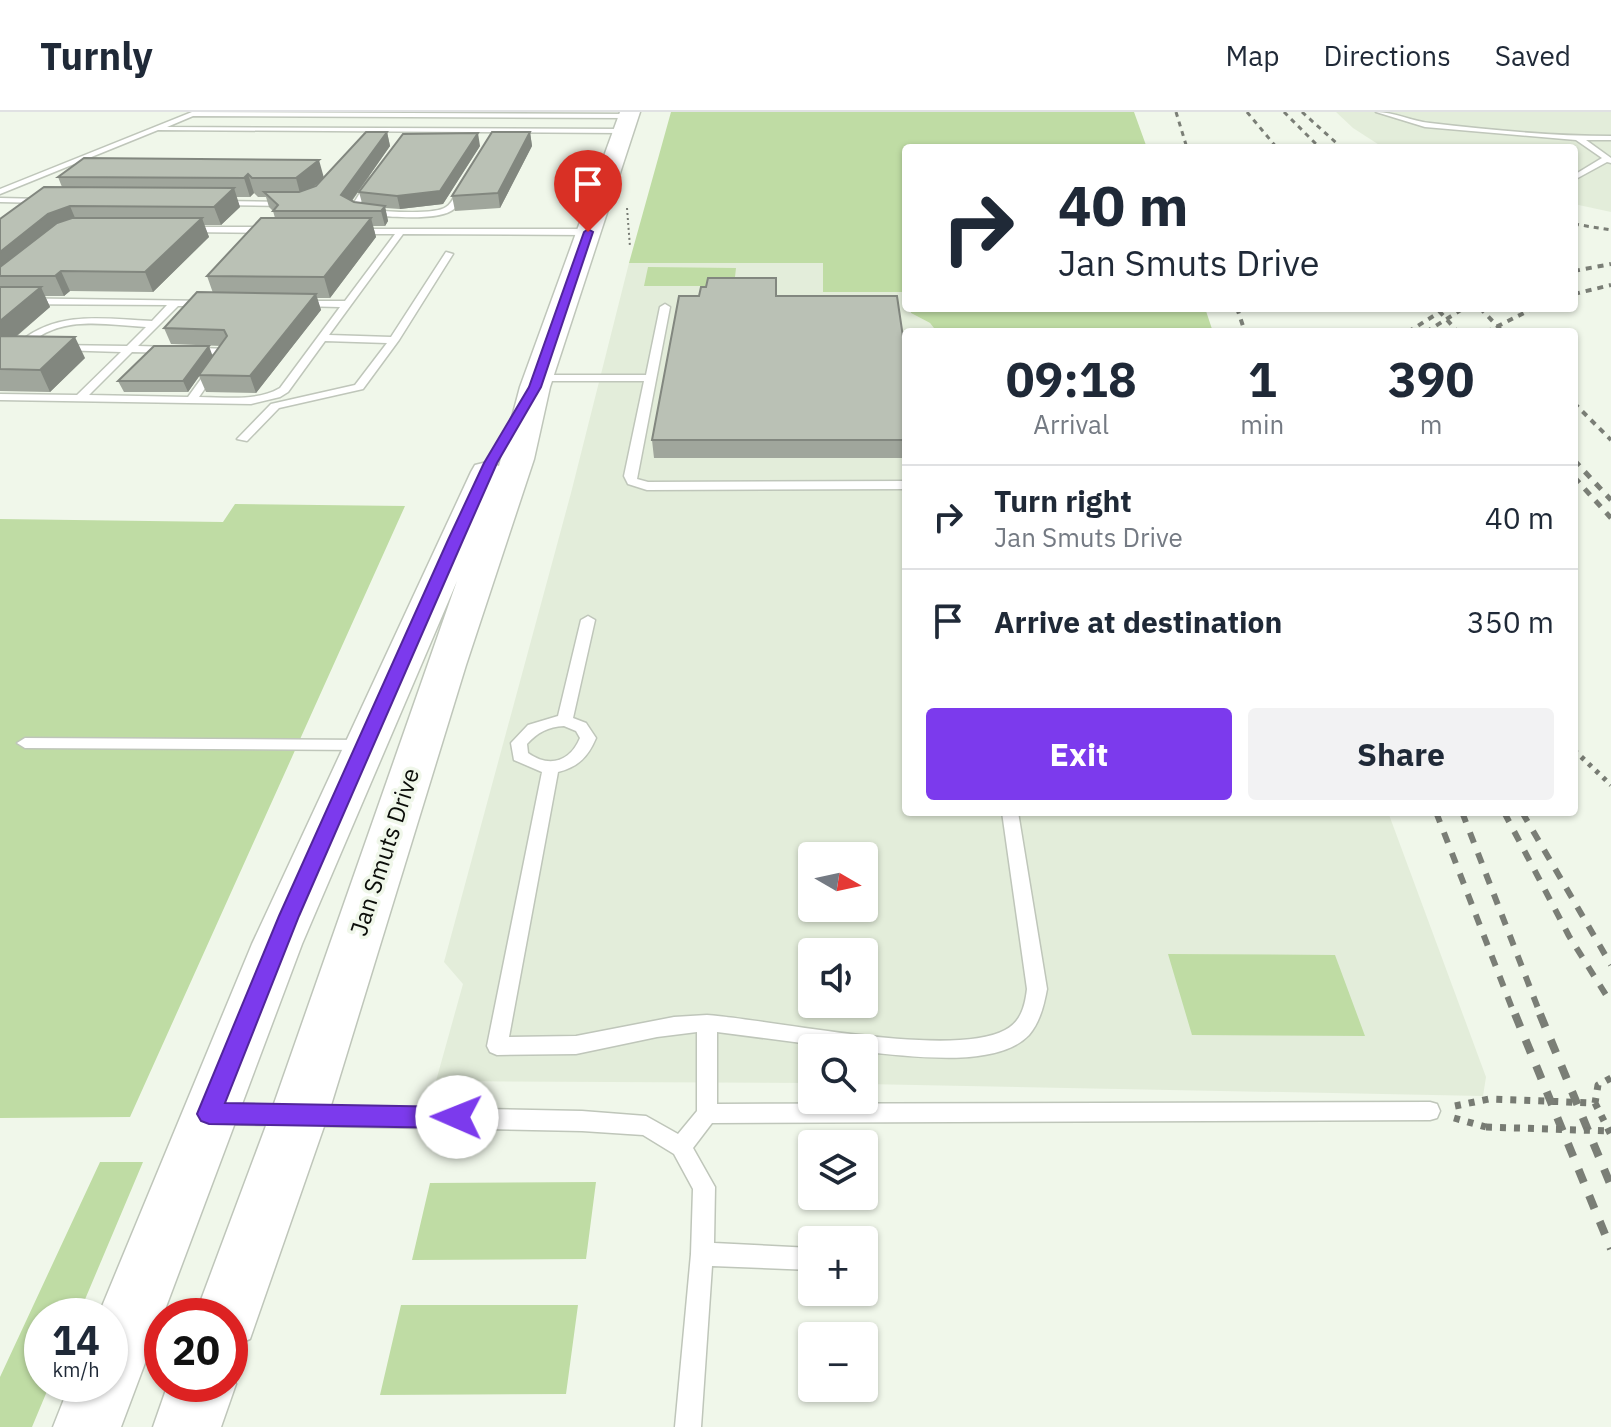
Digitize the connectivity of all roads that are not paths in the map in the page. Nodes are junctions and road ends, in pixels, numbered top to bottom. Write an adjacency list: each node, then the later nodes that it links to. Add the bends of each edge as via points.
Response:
1 (1379, 112): 10 (lane, via 1425,125)
2 (252, 114): 3 (lane); 5 (lane); 8 (lane, via 192,114)
3 (505, 117): 4 (lane); 9 (lane)
4 (627, 120): 9 (lane); 30 (main road, Jan Smuts Drive)
5 (237, 128): 6 (lane); 8 (lane)
6 (377, 128): 7 (lane); 12 (lane)
7 (411, 128): 9 (lane); 13 (lane)
8 (152, 129): 16 (lane)
9 (498, 129): 14 (lane)
10 (1578, 138): 11 (lane); 15 (lane)
11 (1611, 138)
12 (367, 139)
13 (402, 139)
14 (490, 142)
15 (1609, 160): 19 (lane)
16 (55, 170): 17 (lane); 21 (lane)
17 (82, 170)
18 (377, 172): 20 (lane, via 352,209 440,211 452,205)
19 (1578, 176)
20 (467, 180)
21 (0, 192)
22 (0, 200): 23 (lane)
23 (54, 201)
24 (213, 203): 25 (lane)
25 (298, 203)
26 (167, 230): 27 (lane)
27 (276, 230)
28 (338, 231): 29 (lane)
29 (401, 231): 30 (lane); 36 (lane)
30 (588, 232): 43 (main road, Jan Smuts Drive)
31 (449, 254): 40 (lane)
32 (0, 301): 33 (lane)
33 (176, 302): 34 (lane); 38 (lane)
34 (223, 303)
35 (286, 303): 36 (lane)
36 (349, 304): 39 (lane)
37 (665, 307): 42 (lane)
38 (154, 324): 41 (lane); 41 (lane, via 60,324 43,328 25,343)
39 (323, 338): 40 (lane); 46 (lane, via 276,395 251,401)
40 (394, 340): 47 (lane, via 359,387 275,406)
41 (130, 348): 45 (lane); 46 (lane, via 226,351)
42 (650, 378): 43 (lane); 48 (lane, via 630,476 638,485)
43 (536, 382): 52 (main road, Jan Smuts Drive, via 491,463); 59 (main road, Jan Smuts Drive, via 518,459)
44 (0, 397): 45 (lane)
45 (80, 398): 46 (lane)
46 (191, 400)
47 (243, 439)
48 (902, 485)
49 (588, 620): 50 (lane)
50 (565, 721): 53 (lane, via 581,727 588,738 584,752 571,763); 53 (lane, via 529,730 519,743 520,756 532,766)
51 (25, 743): 52 (lane)
52 (364, 745): 57 (main road, Jan Smuts Drive)
53 (551, 768): 55 (lane, via 497,1046 574,1045)
54 (1011, 816): 55 (lane, via 1037,989 1032,1017 1012,1037 982,1046 936,1048)
55 (707, 1023): 58 (lane)
56 (1430, 1111): 58 (lane)
57 (209, 1114): 59 (lane); 64 (main road, Jan Smuts Drive)
58 (707, 1114): 60 (lane)
59 (299, 1115): 60 (lane, via 614,1123 646,1126); 63 (main road, Jan Smuts Drive)
60 (681, 1147): 61 (lane, via 704,1187)
61 (702, 1254): 62 (lane); 69 (lane)
62 (798, 1258)
63 (233, 1298)
64 (128, 1323)
65 (97, 1402): 67 (main road)
66 (196, 1402): 68 (main road)
67 (87, 1427)
68 (187, 1427)
69 (688, 1427)

